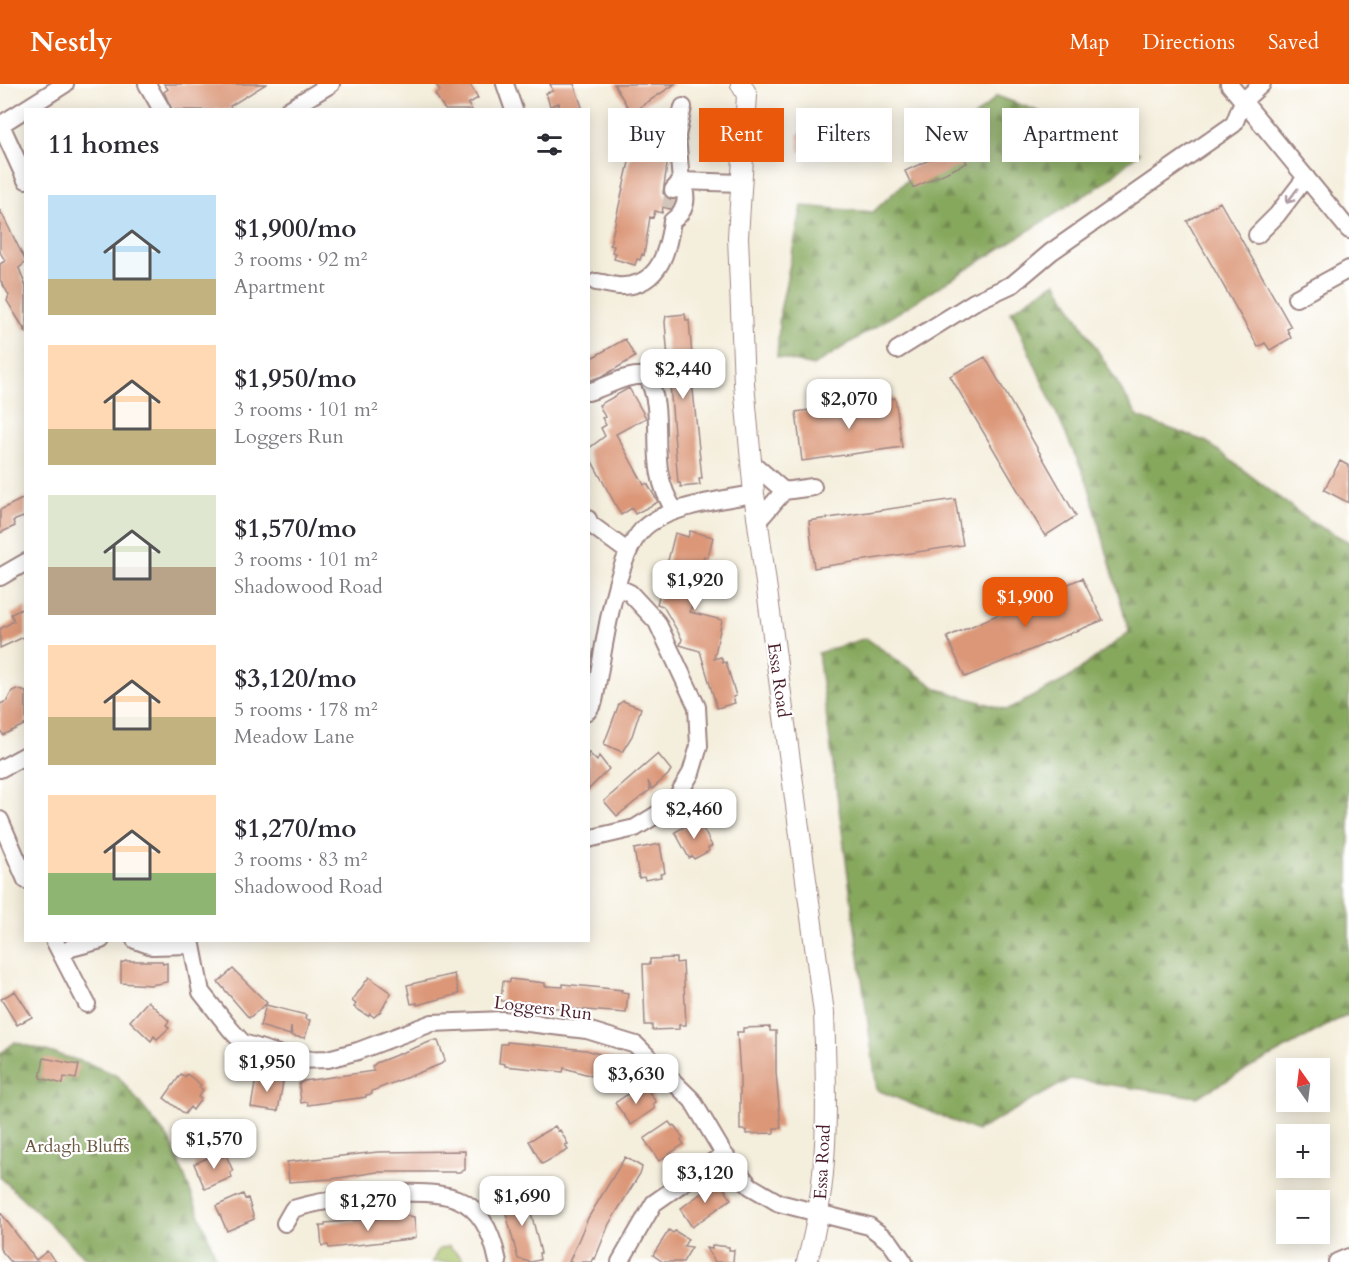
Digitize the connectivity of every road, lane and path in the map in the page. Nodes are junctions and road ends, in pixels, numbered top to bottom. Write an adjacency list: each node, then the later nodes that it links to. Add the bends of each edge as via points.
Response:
1 (65, 84): 9 (street)
2 (331, 84): 11 (street)
3 (506, 84): 12 (street)
4 (1229, 84): 8 (street)
5 (1262, 84): 8 (street)
6 (153, 86): 10 (street)
7 (749, 88): 18 (main road, Essa Road)
8 (1243, 101): 17 (street); 25 (street, via 1234,124 1051,252 1027,274)
9 (27, 108)
10 (161, 108)
11 (291, 108)
12 (513, 108)
13 (24, 110): 14 (street)
14 (0, 125): 16 (street)
15 (677, 162): 19 (street)
16 (24, 176)
17 (1306, 177): 20 (street); 21 (street, one-way to 21)
18 (741, 183): 19 (street); 27 (main road, Essa Road, via 738,237)
19 (677, 185): 23 (street, via 687,198 683,213 671,215 667,250 655,272 624,286)
20 (1349, 230)
21 (1257, 235)
22 (1349, 269): 24 (street)
23 (596, 282)
24 (1296, 298)
25 (897, 350)
26 (590, 392): 31 (street, via 608,387 630,374 647,376 654,389 658,470 663,494)
27 (751, 462): 29 (street); 30 (main road, Essa Road)
28 (813, 487): 29 (street)
29 (784, 491): 32 (street)
30 (754, 494): 31 (street); 32 (main road, Essa Road)
31 (675, 511): 34 (street, via 643,529)
32 (758, 521): 50 (main road, Essa Road, via 824,1013 826,1065)
33 (590, 524): 34 (street)
34 (627, 551): 37 (street)
35 (24, 563): 36 (street)
36 (0, 577)
37 (617, 587): 38 (street); 42 (street, via 630,593 657,622 697,707 699,746 691,773 678,795 661,812 635,828)
38 (590, 708)
39 (24, 756): 40 (street)
40 (0, 769)
41 (0, 820): 43 (street)
42 (590, 839)
43 (24, 875)
44 (94, 942): 47 (street)
45 (141, 942): 46 (street, via 152,946)
46 (190, 943): 49 (street, Loggers Run, via 201,992 243,1043 278,1055 328,1059 432,1023 503,1020 587,1030 636,1046 692,1100)
47 (58, 948): 48 (street)
48 (87, 1004)
49 (724, 1154): 50 (street, Loggers Run, via 750,1186 764,1196); 54 (street, via 654,1203)
50 (819, 1214): 55 (main road, Essa Road); 56 (street, Loggers Run, via 869,1226 890,1242)
51 (285, 1222): 53 (street, via 293,1209 323,1200 418,1193 458,1199 478,1215 493,1236)
52 (1349, 1257): 57 (street)
53 (498, 1262)
54 (620, 1262)
55 (807, 1262)
56 (904, 1262)
57 (1338, 1262)

